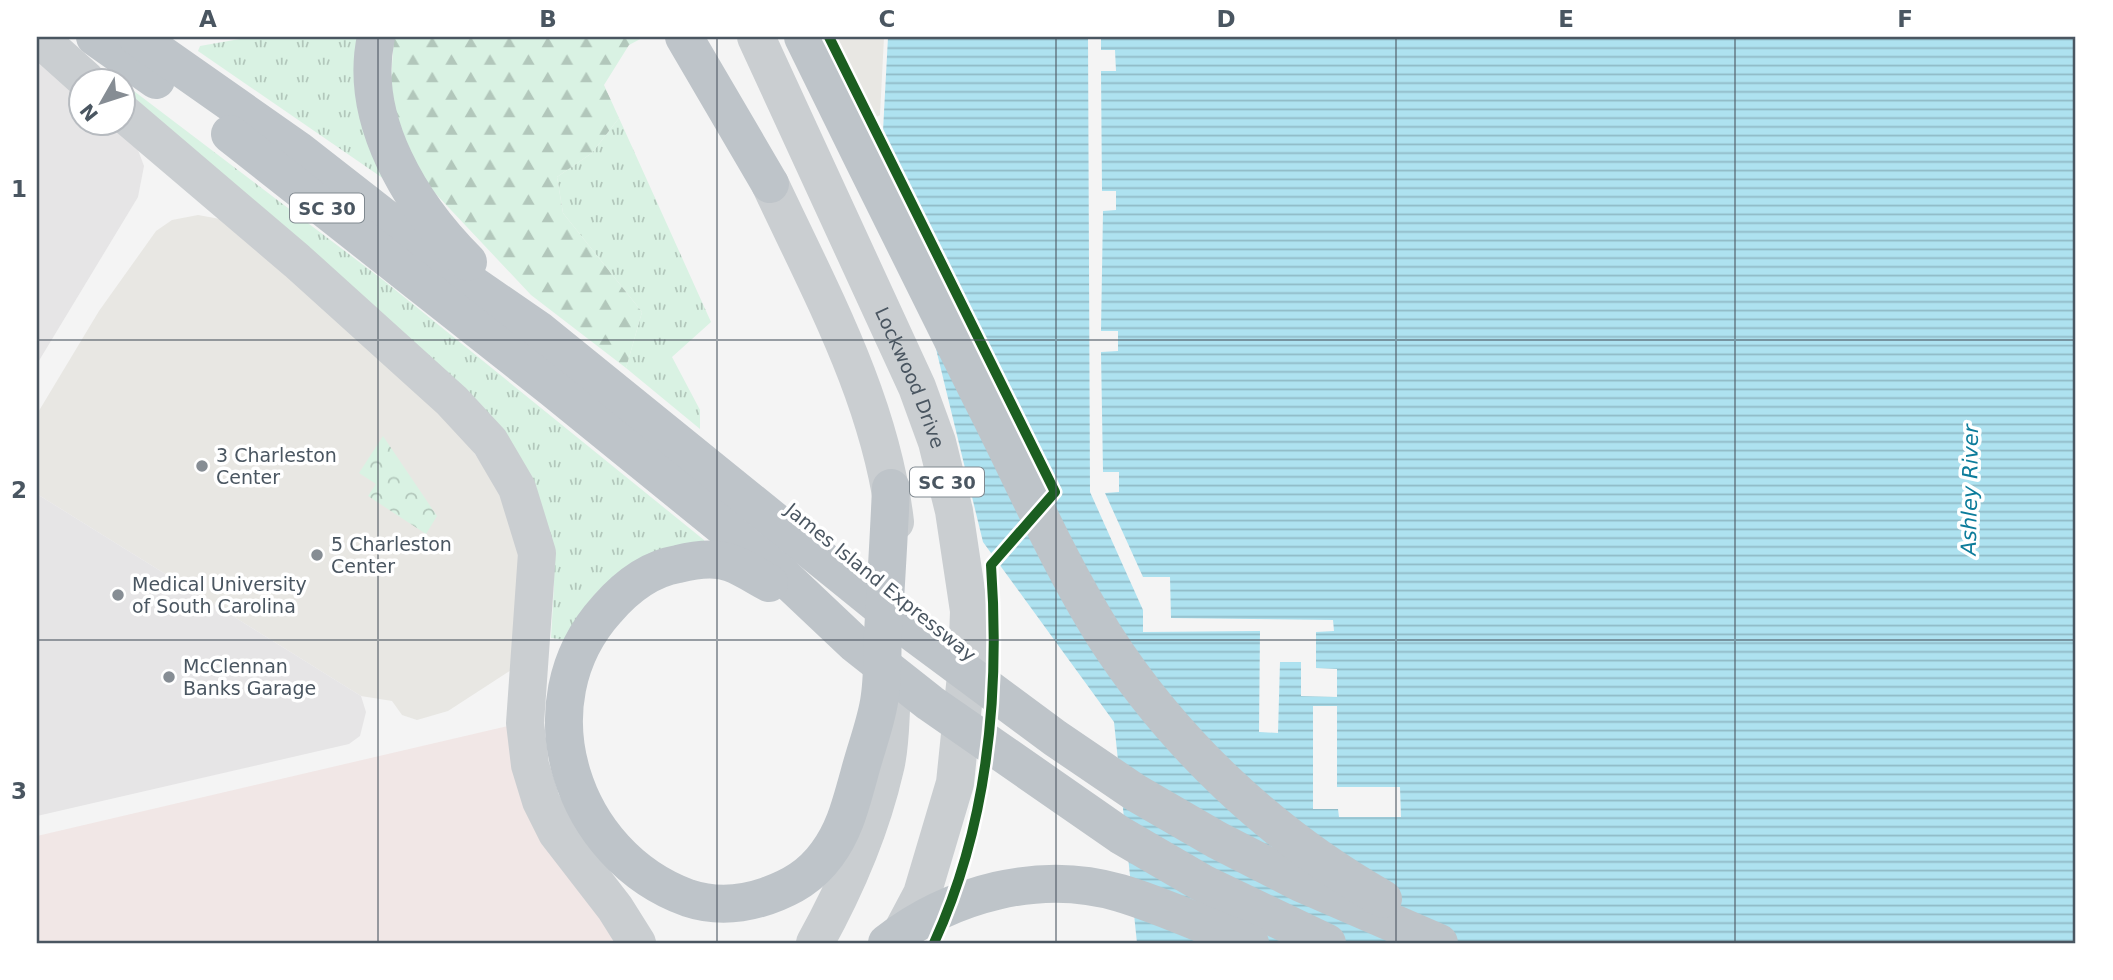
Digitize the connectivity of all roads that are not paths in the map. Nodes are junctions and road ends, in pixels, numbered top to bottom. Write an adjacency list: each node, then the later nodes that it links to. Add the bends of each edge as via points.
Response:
1 (38, 37): 8 (main road)
2 (95, 37): 12 (highway, James Island Expressway / SC 30)
3 (137, 37): 11 (highway, James Island Expressway / SC 30, via 298,150 453,271)
4 (376, 37): 11 (highway, SC 30, via 372,75 377,105 390,150 408,186 465,259)
5 (684, 37): 10 (highway)
6 (803, 37): 22 (highway, via 1057,550 1104,634 1141,688 1255,808 1329,865)
7 (758, 41): 18 (main road, Lockwood Drive / SC 30, via 917,387 937,442 958,536 969,611 955,783 922,894)
8 (70, 66)
9 (136, 124): 15 (main road, via 297,261 491,442 517,488 537,553 524,723 530,765 541,801 563,841)
10 (770, 184): 13 (main road, SC 30, via 867,398)
11 (540, 331): 12 (highway, James Island Expressway / SC 30)
12 (564, 374): 14 (highway, James Island Expressway / SC 30); 21 (highway, James Island Expressway / SC 30, via 1105,772 1277,871)
13 (891, 488): 14 (highway, via 879,702 845,824 827,854 794,886 751,902 723,905 690,898 649,880 601,835 570,772 564,706 580,647 598,618 637,581 663,567 690,561 728,562 769,584); 16 (main road, SC 30, via 902,583 886,767 838,902)
14 (853, 643): 20 (highway, James Island Expressway / SC 30, via 1042,784 1120,835 1204,884)
15 (638, 943)
16 (815, 943)
17 (887, 943): 19 (highway, via 915,921 959,900 1030,886 1070,884 1119,892)
18 (896, 943)
19 (1250, 943)
20 (1327, 943)
21 (1439, 943)
22 (1461, 943)

